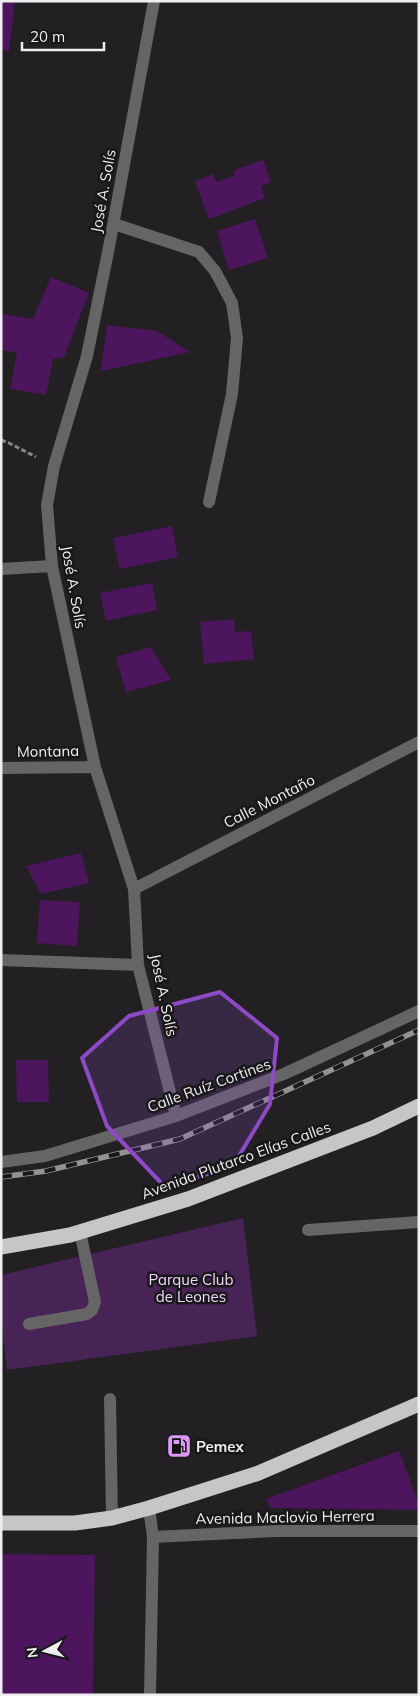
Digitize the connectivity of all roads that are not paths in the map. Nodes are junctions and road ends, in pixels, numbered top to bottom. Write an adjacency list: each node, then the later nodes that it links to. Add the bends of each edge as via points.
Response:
1 (154, 1): 2 (street, José A. Solís)
2 (114, 224): 3 (street, via 199,252 215,270 232,303 237,338 232,394); 4 (street, José A. Solís, via 87,356 54,466 47,505)
3 (209, 502)
4 (52, 566): 5 (street); 7 (street, José A. Solís)
5 (1, 569)
6 (419, 742): 9 (street, Calle Montaño)
7 (95, 766): 8 (street, Montana); 9 (street, José A. Solís)
8 (1, 768)
9 (134, 889): 11 (street, José A. Solís)
10 (1, 960): 11 (street)
11 (138, 965): 14 (street, José A. Solís)
12 (419, 1011): 14 (street, Calle Ruíz Cortines, via 284,1074)
13 (419, 1106): 18 (highway, Avenida Plutarco Elías Calles, via 373,1128 188,1199)
14 (176, 1116): 15 (street, Calle Ruíz Cortines, via 45,1156)
15 (1, 1162)
16 (419, 1222): 17 (street)
17 (308, 1230)
18 (80, 1232): 19 (highway, Avenida Plutarco Elías Calles); 20 (street, via 95,1302 92,1310 87,1314)
19 (1, 1247)
20 (29, 1324)
21 (110, 1399): 24 (street)
22 (419, 1404): 23 (highway, via 256,1474)
23 (149, 1508): 24 (highway); 27 (street)
24 (112, 1518): 25 (highway, via 76,1523)
25 (1, 1523)
26 (419, 1531): 27 (street, Avenida Maclovio Herrera, via 276,1531)
27 (153, 1537): 28 (street)
28 (150, 1695)

